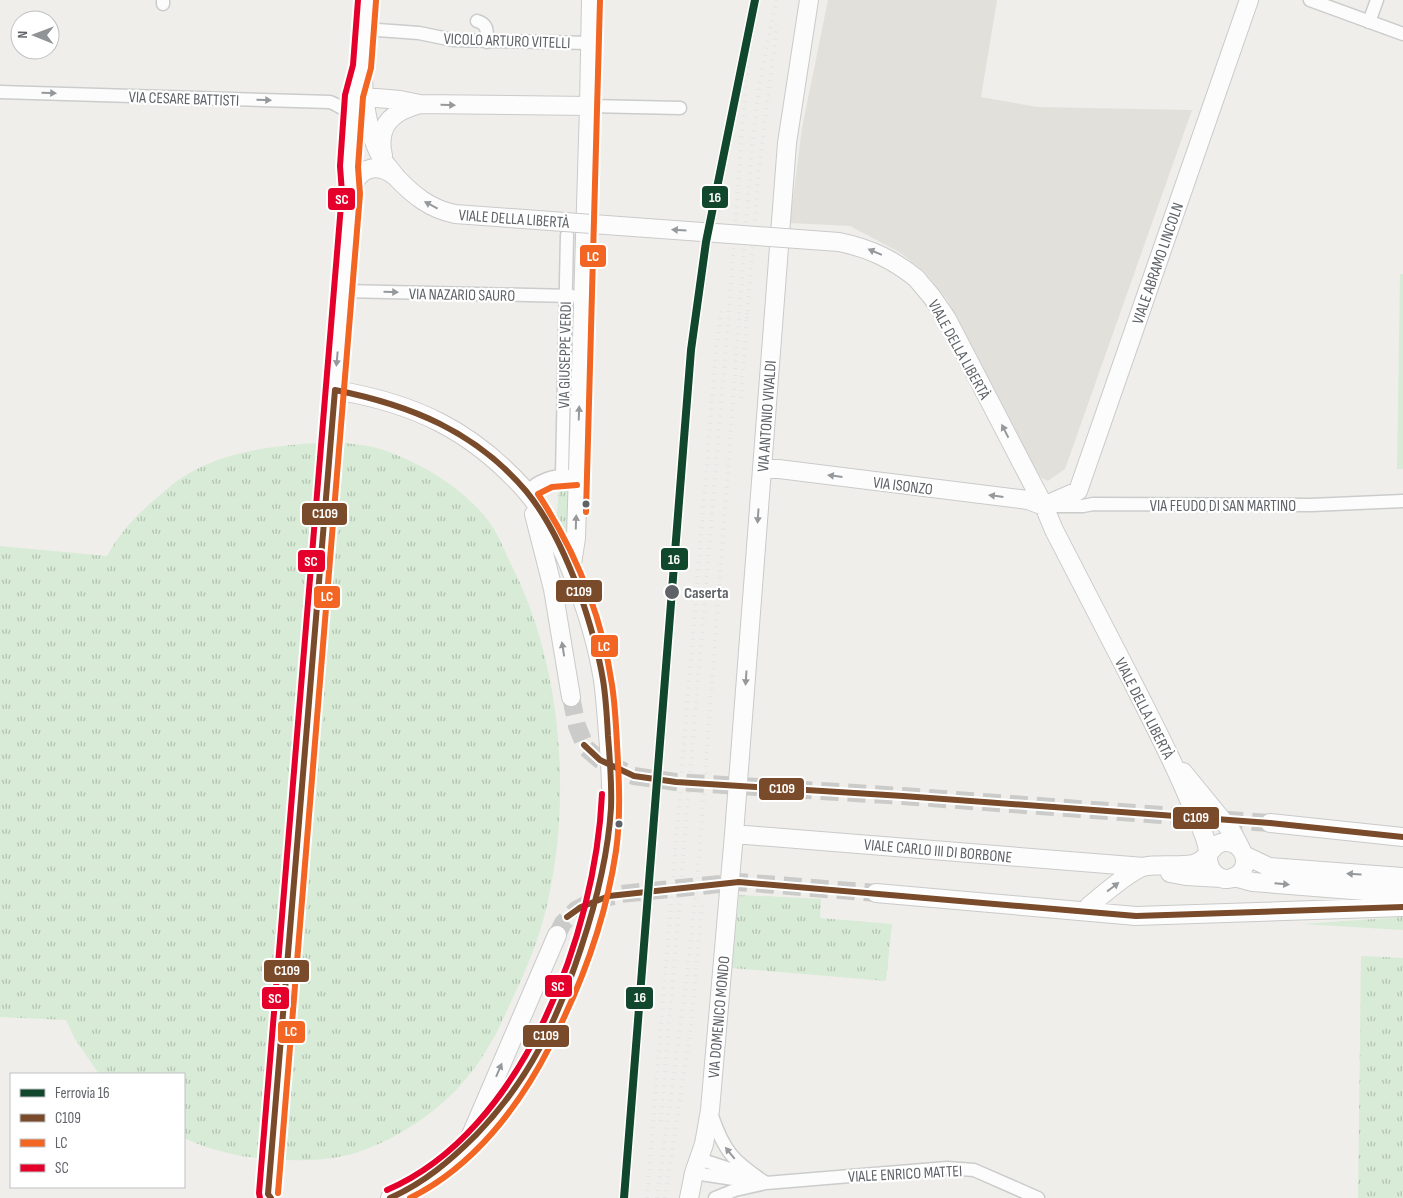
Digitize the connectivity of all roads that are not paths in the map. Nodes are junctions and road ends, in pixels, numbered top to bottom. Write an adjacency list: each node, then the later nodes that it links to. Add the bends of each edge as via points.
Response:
1 (367, 0): 9 (street)
2 (591, 0): 12 (street, VIA GIUSEPPE VERDI)
3 (810, 0): 27 (street, VIA ANTONIO VIVALDI, via 786,143)
4 (1249, 0): 31 (street, VIALE ABRAMO LINCOLN, via 1078,491)
5 (1310, 0): 8 (street)
6 (1377, 0): 8 (street)
7 (476, 21): 11 (street, via 486,27)
8 (1369, 22): 10 (street)
9 (364, 30): 11 (street, VICOLO ARTURO VITELLI); 13 (street)
10 (1403, 34)
11 (487, 42): 12 (street, VICOLO ARTURO VITELLI)
12 (590, 43): 17 (street, VIA GIUSEPPE VERDI)
13 (362, 68): 15 (street, VIALE DELLA LIBERTÀ); 19 (street, via 354,96)
14 (0, 92): 19 (street, VIA CESARE BATTISTI, one-way to 19, via 330,102 349,115)
15 (365, 97): 16 (street); 20 (street, VIALE DELLA LIBERTÀ, via 372,138); 21 (street)
16 (420, 104): 17 (street, one-way to 17); 20 (street, via 400,111 387,123 382,144)
17 (589, 106): 18 (street); 25 (street, VIA GIUSEPPE VERDI)
18 (680, 108)
19 (352, 130): 22 (street)
20 (391, 170): 21 (street, VIALE DELLA LIBERTÀ, via 379,168); 31 (street, VIALE DELLA LIBERTÀ, one-way to 20, bridge, via 946,319 916,278 887,258 839,242 455,214 437,209 416,196)
21 (359, 174): 22 (street)
22 (350, 193): 24 (street)
23 (567, 235): 25 (street, VIA GIUSEPPE VERDI)
24 (342, 291): 25 (street, VIA NAZARIO SAURO, one-way to 25); 26 (street, one-way to 26)
25 (574, 296): 28 (street, VIA GIUSEPPE VERDI)
26 (335, 390): 29 (street, via 391,402 432,418 479,446); 32 (street)
27 (762, 468): 31 (street, VIA ISONZO, one-way to 27, via 1028,500); 37 (street, VIA ANTONIO VIVALDI, one-way to 37)
28 (572, 471): 29 (street, via 545,480); 33 (street, VIA GIUSEPPE VERDI, one-way to 28, via 576,545)
29 (528, 492): 33 (street); 34 (street, one-way to 29, via 549,570)
30 (1403, 501): 31 (street, VIA FEUDO DI SAN MARTINO, via 1310,506)
31 (1044, 506): 35 (street, VIALE DELLA LIBERTÀ)
32 (320, 570)
33 (571, 570): 51 (street, via 591,628 603,679 611,794 602,873 564,995 540,1048 505,1103)
34 (571, 697)
35 (1172, 758): 39 (street, via 1232,832); 40 (street, VIALE DELLA LIBERTÀ)
36 (1270, 824): 38 (street)
37 (734, 834): 41 (street, VIALE CARLO III DI BORBONE); 50 (street, VIA DOMENICO MONDO)
38 (1403, 837)
39 (1243, 853): 40 (street, VIALE CARLO III DI BORBONE, via 1233,843 1221,842); 42 (street, via 1242,870); 43 (street, VIALE CARLO III DI BORBONE, one-way to 39, via 1269,867)
40 (1208, 855): 41 (street, VIALE CARLO III DI BORBONE, via 1193,864); 42 (street, via 1210,870)
41 (1142, 867): 42 (street, VIALE CARLO III DI BORBONE, via 1186,876); 47 (street, one-way to 41, via 1089,906)
42 (1228, 878): 45 (street, VIALE CARLO III DI BORBONE, one-way to 45)
43 (1403, 878)
44 (876, 892): 47 (street)
45 (1403, 894)
46 (1403, 907): 47 (street, via 1136,916)
47 (1088, 912)
48 (557, 935): 51 (street, one-way to 48)
49 (281, 1029): 54 (street)
50 (710, 1110): 52 (street, VIA DOMENICO MONDO); 53 (street, one-way to 50, via 743,1168 728,1152 719,1138)
51 (466, 1147): 55 (street, via 418,1185)
52 (697, 1166): 53 (street, VIALE ENRICO MATTEI, via 728,1179); 56 (street, VIA DOMENICO MONDO)
53 (766, 1183): 57 (street, VIALE ENRICO MATTEI); 58 (street, VIALE ENRICO MATTEI, via 947,1168 974,1170)
54 (269, 1197)
55 (390, 1198)
56 (689, 1198)
57 (715, 1198)
58 (1038, 1198)

